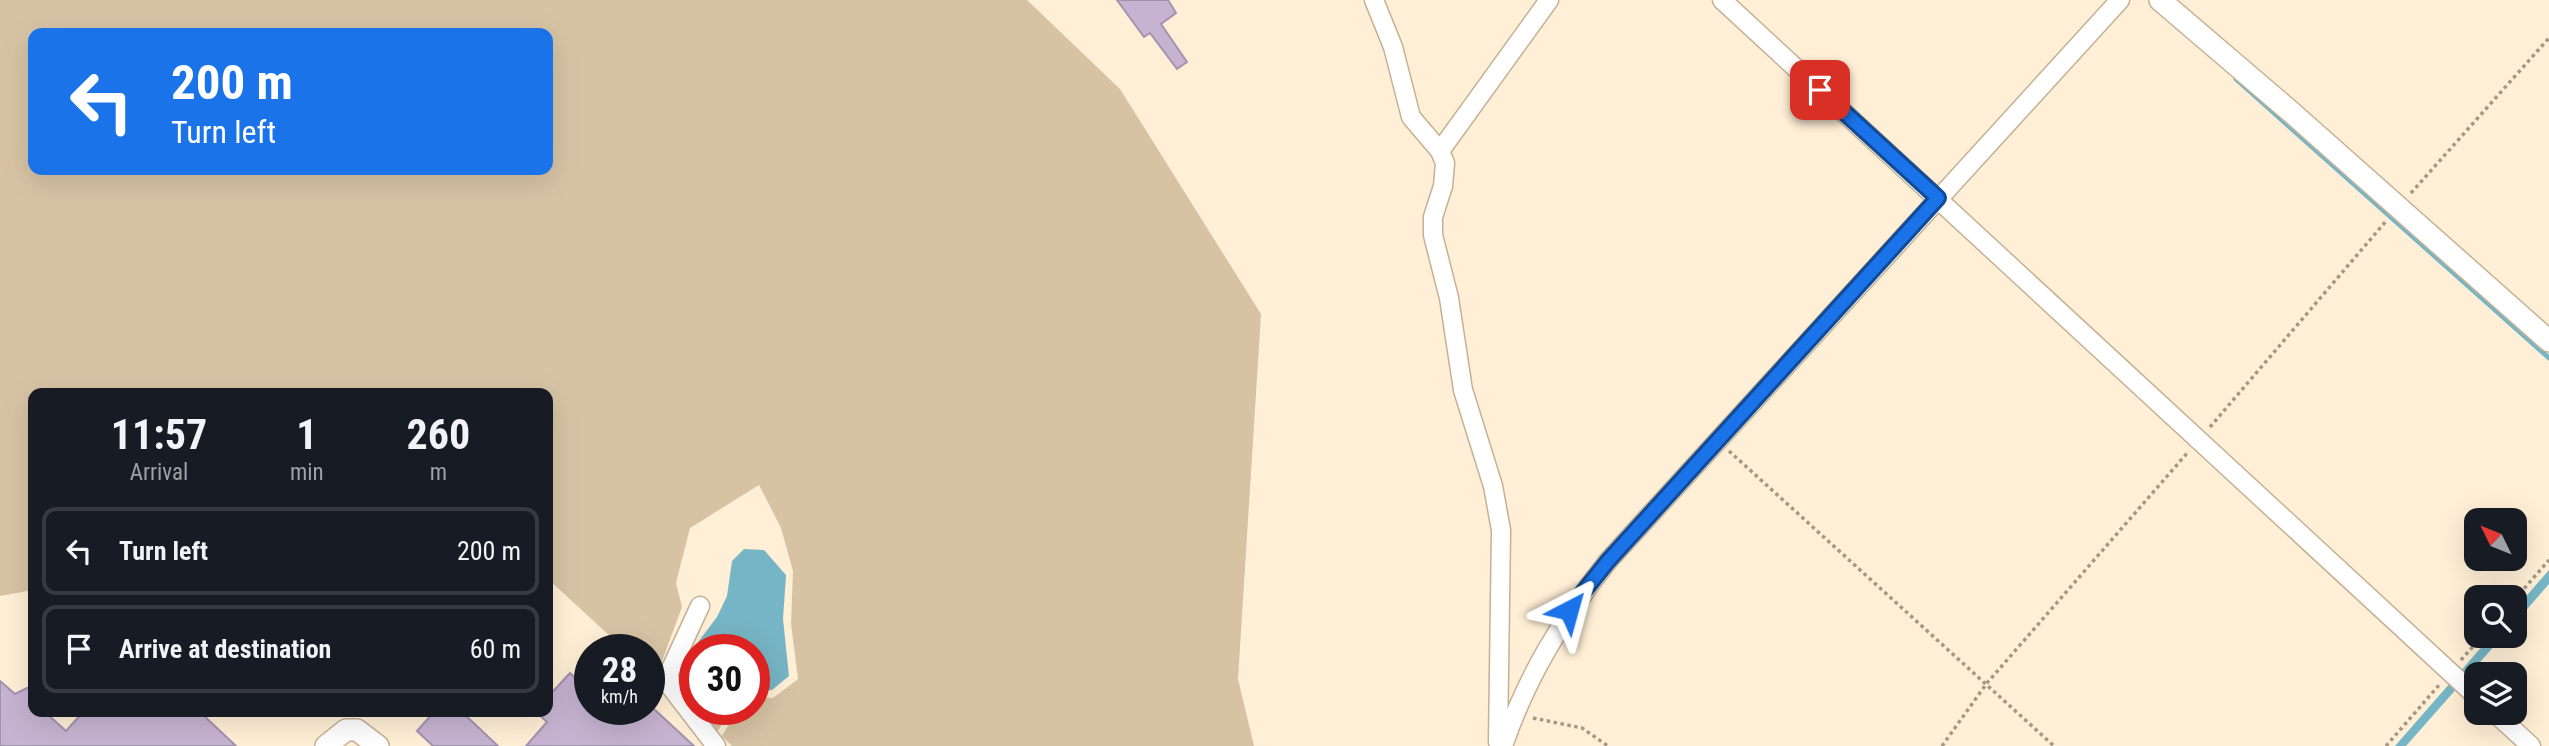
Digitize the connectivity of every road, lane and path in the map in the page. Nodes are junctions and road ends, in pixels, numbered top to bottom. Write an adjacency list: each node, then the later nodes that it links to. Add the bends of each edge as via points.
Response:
1 (1374, 0): 7 (street, via 1393,47 1412,117)
2 (1549, 0): 7 (street)
3 (1722, 0): 8 (street)
4 (2120, 0): 8 (street)
5 (2160, 0): 9 (street)
6 (2549, 38): 9 (path)
7 (1440, 151): 24 (street, via 1445,163 1433,235 1449,298 1463,390 1493,486 1501,530)
8 (1938, 198): 11 (street); 12 (street)
9 (2394, 212): 10 (street); 11 (path)
10 (2549, 341)
11 (2200, 439): 17 (street); 18 (path)
12 (1717, 440): 18 (path); 19 (street, via 1569,610 1533,670)
13 (2549, 560): 14 (path)
14 (2527, 585)
15 (700, 606): 23 (street, via 669,673 670,686)
16 (2477, 648): 17 (path)
17 (2461, 682): 28 (path)
18 (1987, 684): 26 (path); 27 (path)
19 (1514, 714): 24 (street); 25 (path, via 1582,728)
20 (2508, 725): 29 (street)
21 (326, 746): 22 (street, via 346,730 357,730)
22 (378, 746)
23 (716, 746)
24 (1501, 746)
25 (1608, 746)
26 (1942, 746)
27 (2054, 746)
28 (2386, 746)
29 (2531, 746)

